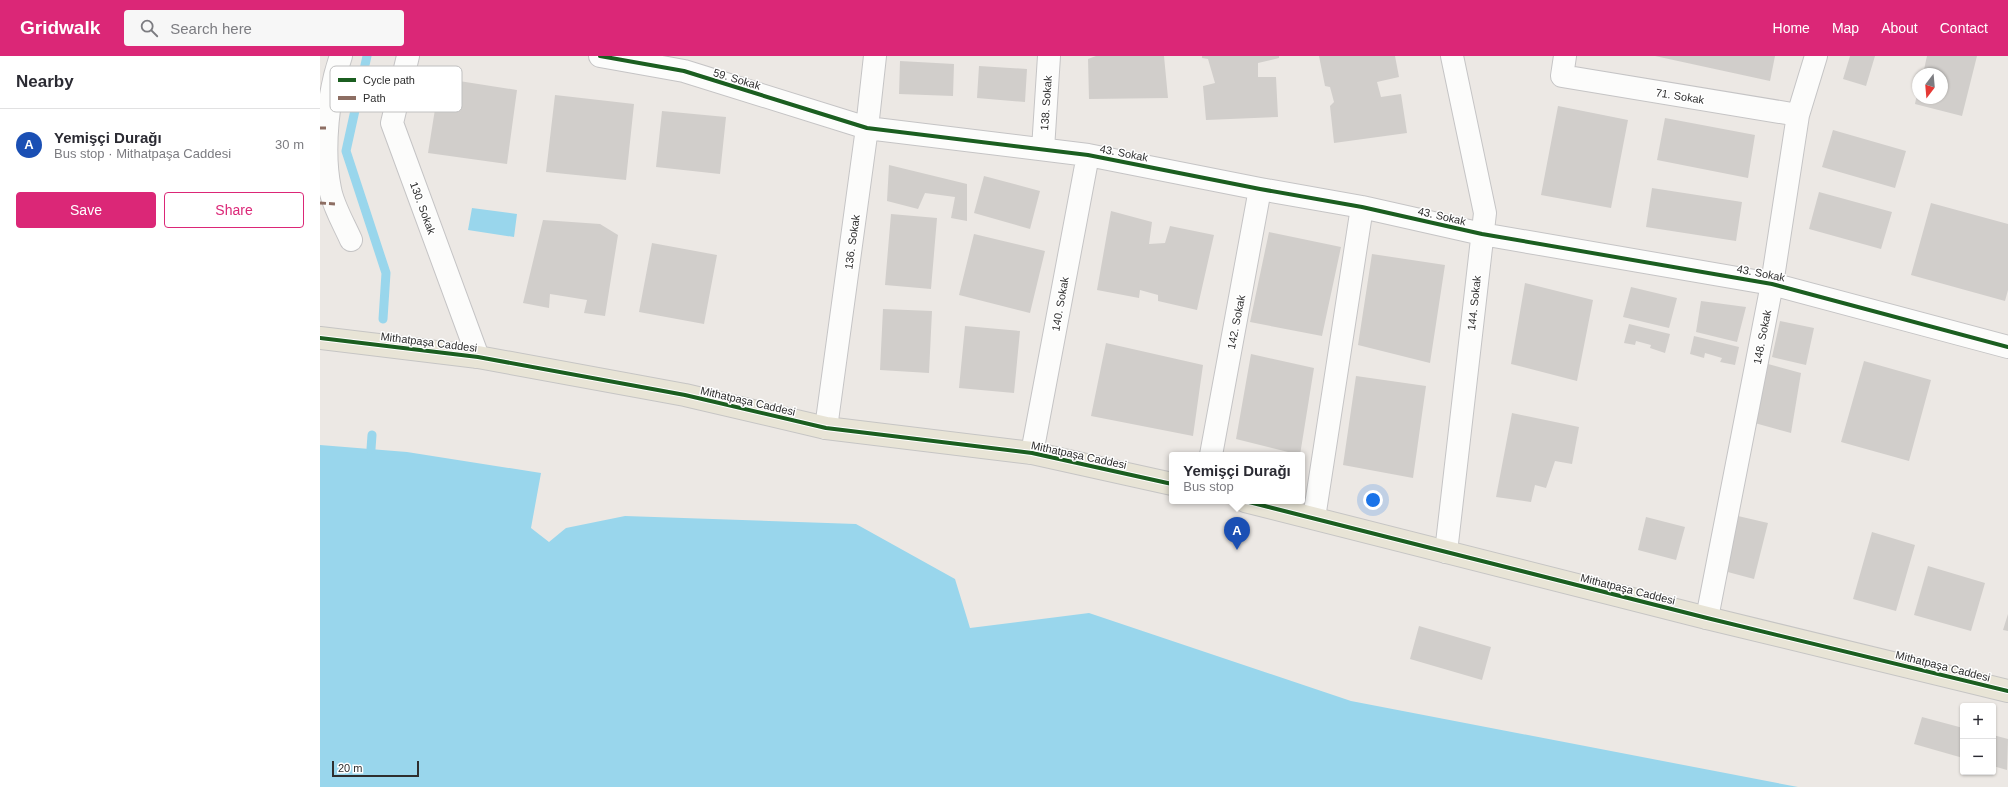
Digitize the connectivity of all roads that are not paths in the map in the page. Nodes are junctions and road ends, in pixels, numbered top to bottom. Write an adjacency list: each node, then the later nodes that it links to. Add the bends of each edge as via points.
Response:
1 (341, 56): 9 (street)
2 (408, 56): 10 (street, 130. Sokak)
3 (600, 56): 8 (street, 59. Sokak)
4 (875, 56): 16 (street, 136. Sokak)
5 (1049, 56): 17 (street, 138. Sokak)
6 (1452, 56): 22 (street, 144. Sokak, via 1485,213)
7 (1816, 56): 14 (street, 148. Sokak)
8 (685, 64): 16 (street, 59. Sokak)
9 (337, 66)
10 (406, 66)
11 (1564, 66): 14 (street, 71. Sokak)
12 (330, 93): 15 (street)
13 (395, 112): 27 (street, 130. Sokak, via 392,123)
14 (1798, 115): 24 (street, 148. Sokak)
15 (324, 128): 20 (street, via 330,189)
16 (867, 128): 17 (street, 43. Sokak); 28 (street, 136. Sokak)
17 (1043, 149): 18 (street, 43. Sokak)
18 (1088, 155): 19 (street, 43. Sokak); 30 (street, 140. Sokak)
19 (1260, 189): 21 (street, 43. Sokak); 29 (street, 142. Sokak)
20 (328, 203): 23 (street)
21 (1362, 207): 22 (street, 43. Sokak); 33 (street)
22 (1482, 234): 24 (street, 43. Sokak); 34 (street, 144. Sokak)
23 (351, 240)
24 (1772, 284): 26 (street, 43. Sokak); 35 (street, 148. Sokak)
25 (320, 338): 27 (main road, Mithatpaşa Caddesi)
26 (2008, 347)
27 (478, 357): 28 (main road, Mithatpaşa Caddesi, via 685,395)
28 (826, 428): 30 (main road, Mithatpaşa Caddesi)
29 (1212, 452)
30 (1032, 453): 31 (main road, Mithatpaşa Caddesi)
31 (1169, 483)
32 (1257, 504): 33 (main road, Mithatpaşa Caddesi)
33 (1314, 518): 34 (main road, Mithatpaşa Caddesi)
34 (1446, 552): 35 (main road, Mithatpaşa Caddesi)
35 (1707, 618): 36 (main road, Mithatpaşa Caddesi)
36 (2008, 691)

